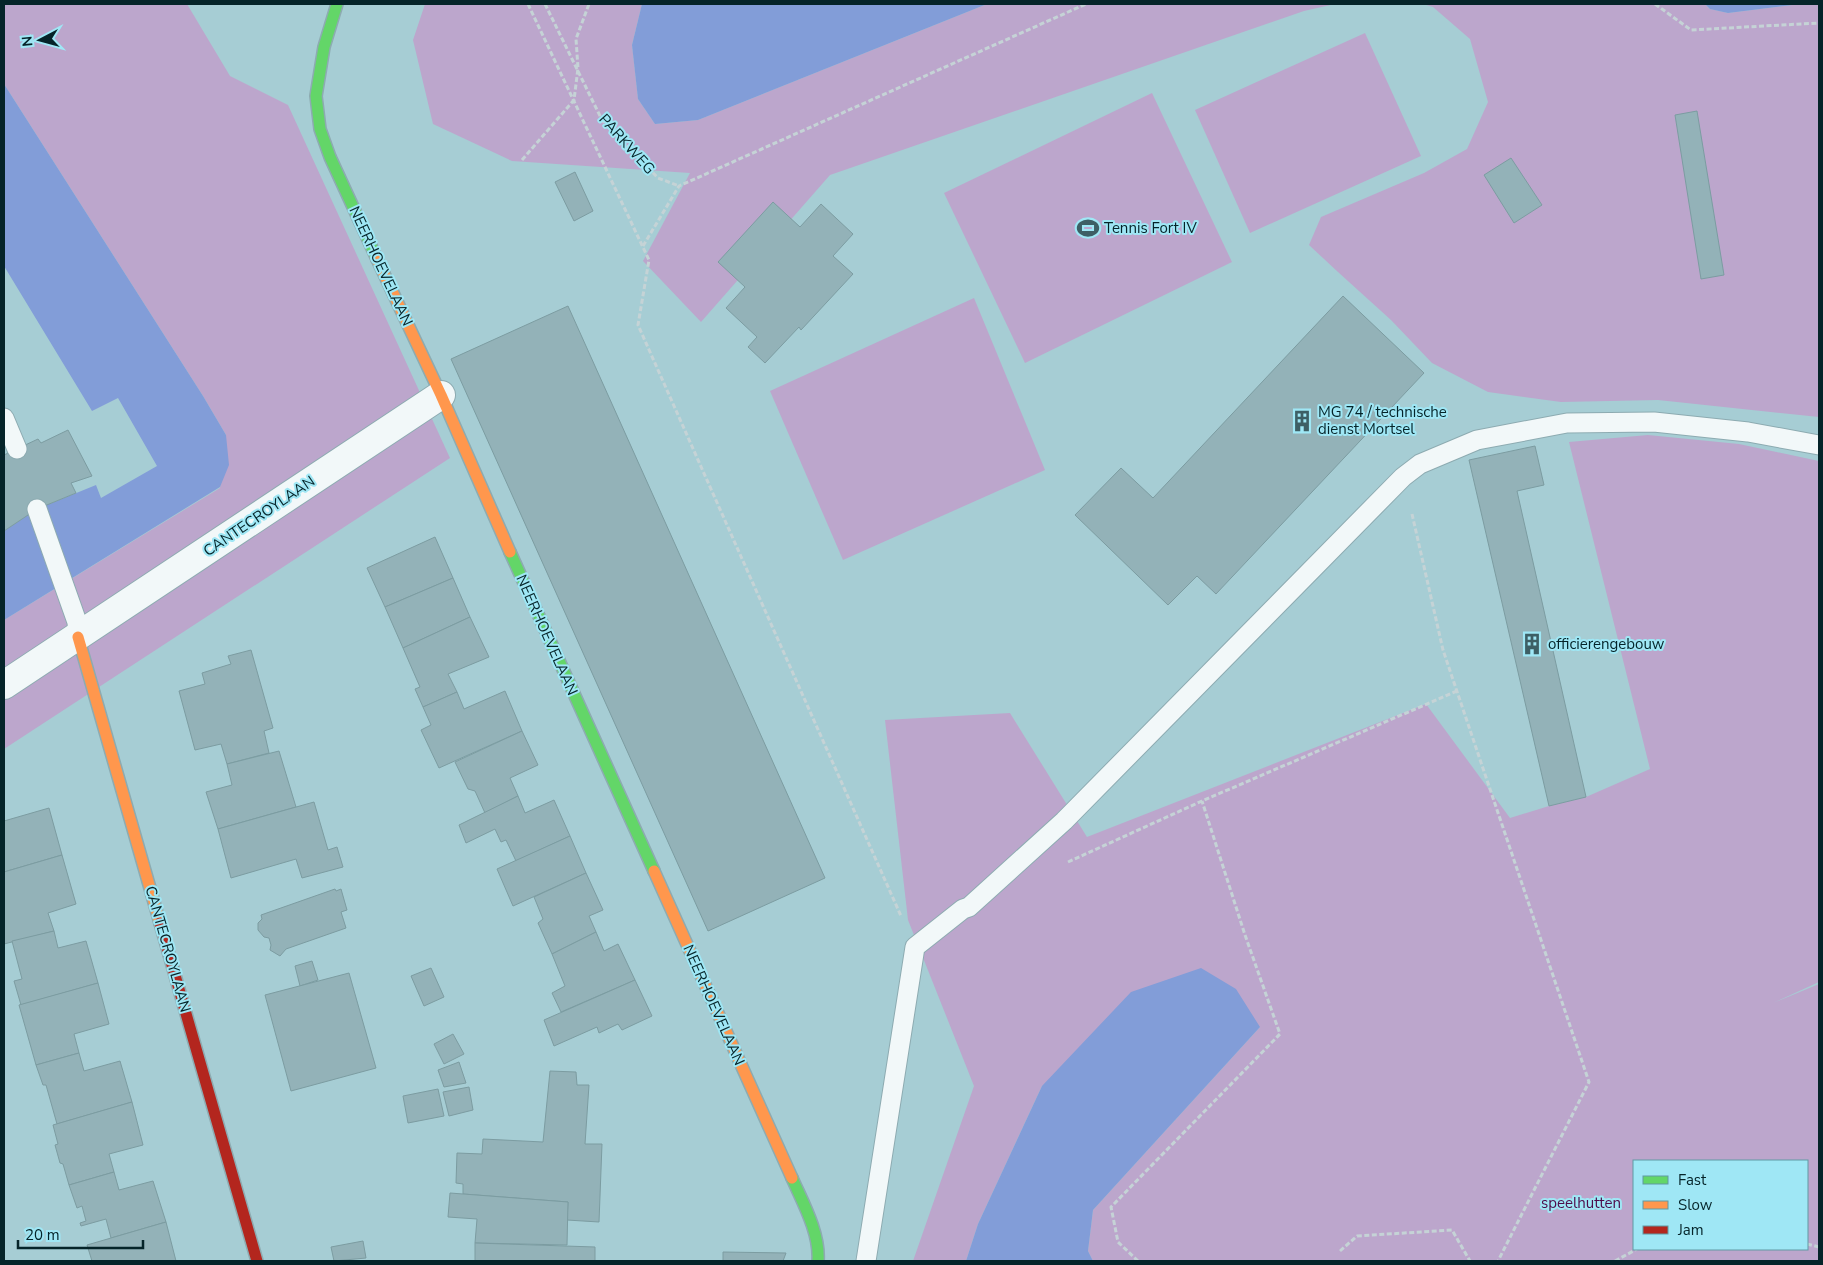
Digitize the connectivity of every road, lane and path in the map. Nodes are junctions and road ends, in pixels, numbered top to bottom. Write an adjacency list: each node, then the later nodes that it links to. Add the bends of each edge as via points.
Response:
1 (337, 4): 13 (street, NEERHOEVELAAN, via 324,47 316,96 320,128 330,157)
2 (528, 4): 9 (path)
3 (546, 4): 8 (path)
4 (589, 4): 8 (path, PARKWEG, via 576,39)
5 (1086, 4): 11 (path)
6 (1655, 4): 7 (path, via 1691,30)
7 (1819, 23)
8 (578, 68): 9 (path); 11 (path, PARKWEG, via 602,120 658,178)
9 (574, 100): 10 (path); 12 (path)
10 (522, 160)
11 (679, 186): 12 (path)
12 (642, 246): 24 (path, via 649,260 638,325)
13 (441, 395): 19 (street, CANTECROYLAAN); 28 (street, NEERHOEVELAAN, via 807,1212 819,1249)
14 (4, 418): 16 (lane)
15 (1819, 445): 17 (lane, via 1748,432 1654,422 1567,423 1477,440 1420,464)
16 (17, 450)
17 (1403, 476): 21 (path, via 1443,650); 24 (lane, via 1064,821 969,907)
18 (37, 509): 19 (lane)
19 (78, 630): 20 (street, CANTECROYLAAN); 27 (street, CANTECROYLAAN)
20 (4, 686)
21 (1457, 691): 22 (path); 32 (path, via 1589,1082)
22 (1202, 801): 23 (path); 30 (path, via 1280,1034 1111,1207 1118,1242)
23 (1067, 862)
24 (915, 947): 29 (lane)
25 (1635, 1250): 33 (path)
26 (1340, 1251): 31 (path, via 1357,1236 1452,1230)
27 (257, 1261)
28 (818, 1261)
29 (866, 1261)
30 (1138, 1261)
31 (1470, 1261)
32 (1498, 1261)
33 (1615, 1261)

